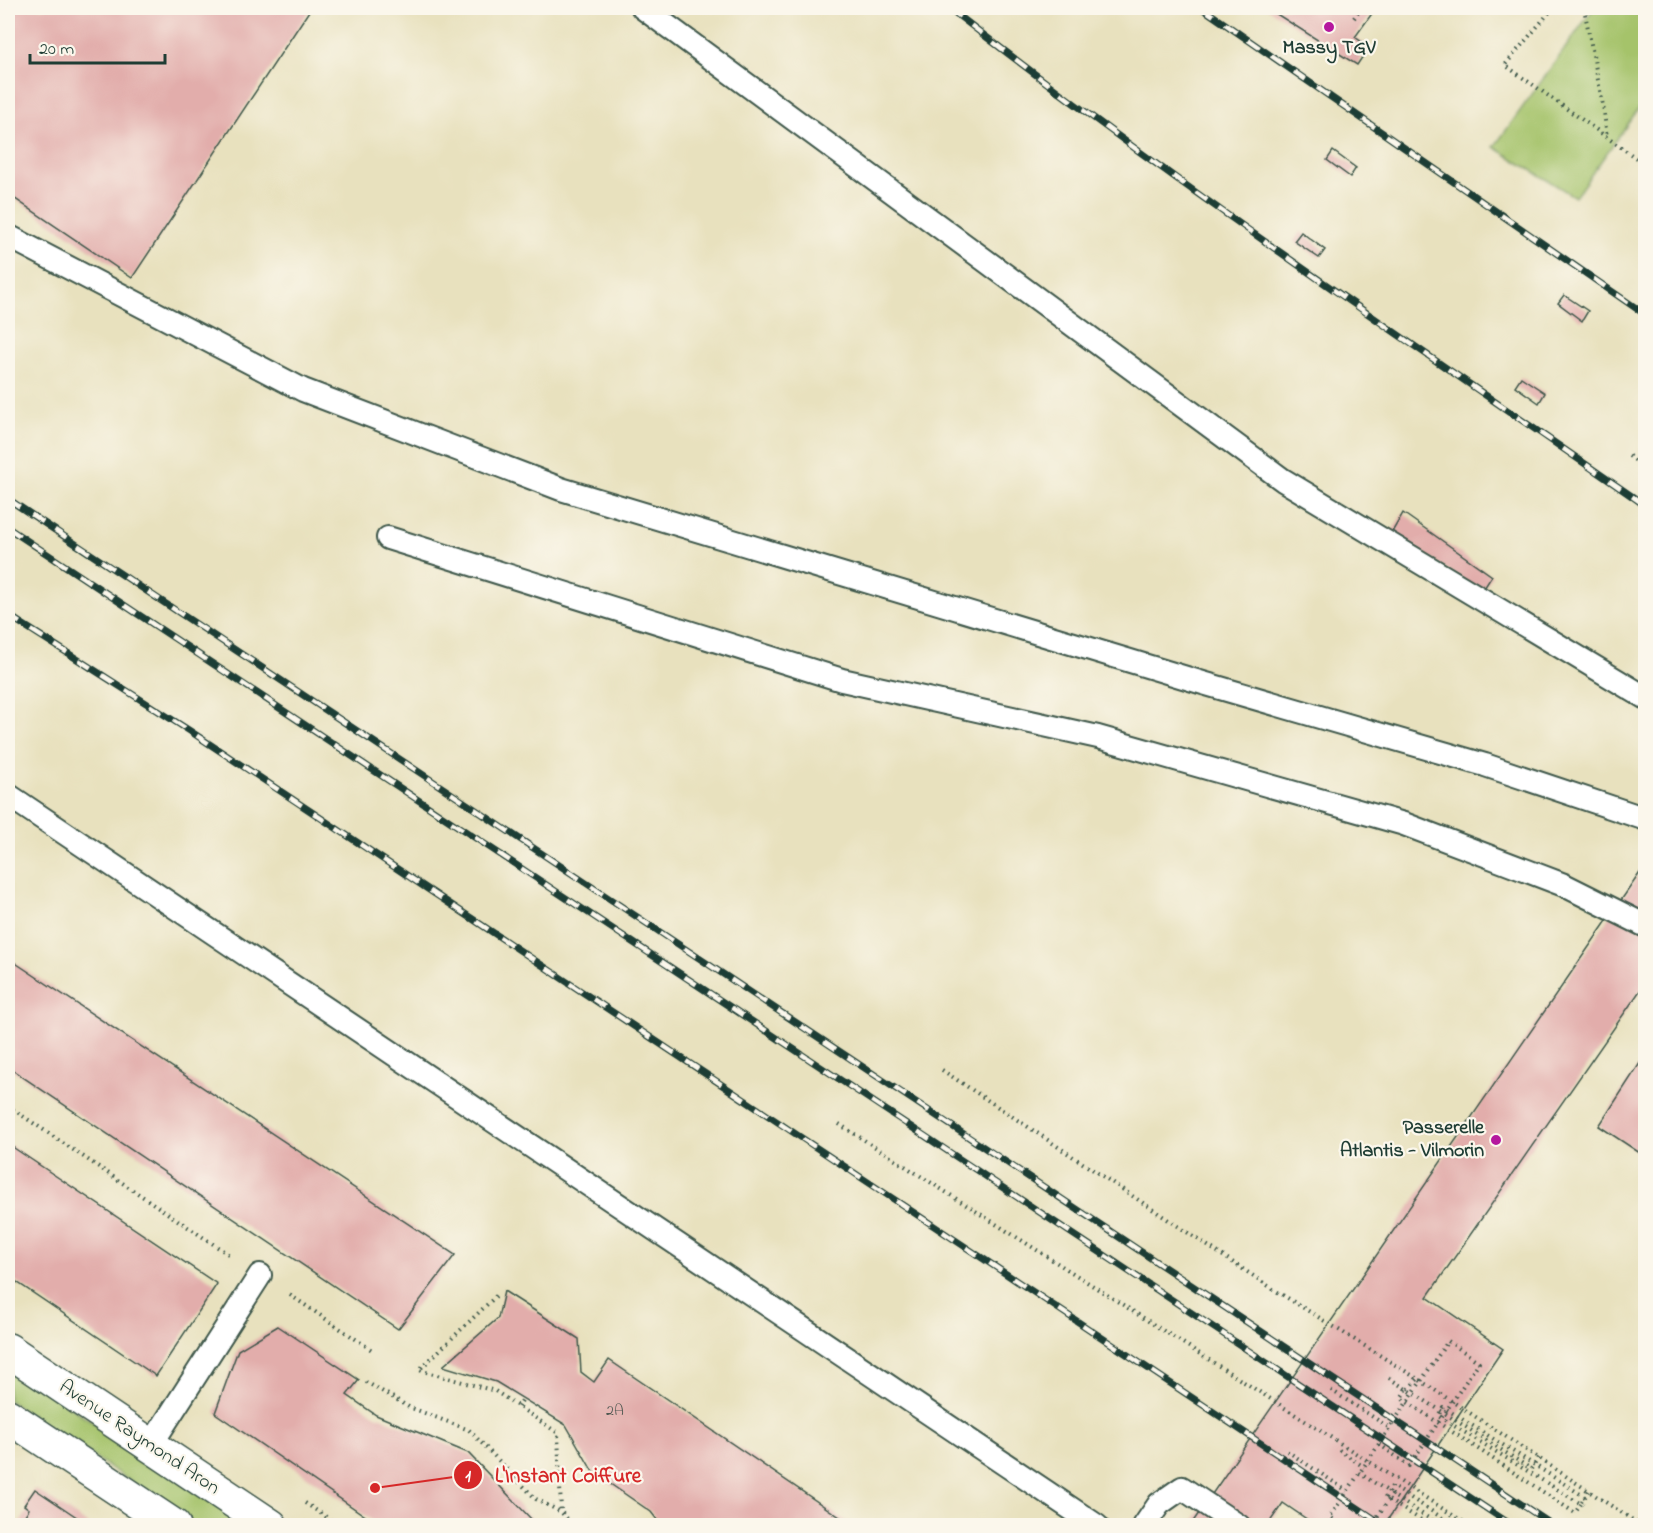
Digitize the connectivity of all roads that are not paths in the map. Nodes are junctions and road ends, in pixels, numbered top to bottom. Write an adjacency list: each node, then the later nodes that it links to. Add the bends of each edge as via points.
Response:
1 (644, 8): 4 (lane, via 1283,480)
2 (8, 236): 6 (lane, via 303,390 561,489 1485,765)
3 (388, 538): 7 (lane, via 842,680 1098,737 1404,824 1564,885)
4 (1646, 698)
5 (8, 795): 14 (lane)
6 (1646, 819)
7 (1646, 927)
8 (260, 1275): 11 (lane)
9 (8, 1350): 11 (street, Avenue Raymond Aron)
10 (8, 1416): 12 (street)
11 (151, 1445): 13 (street, Avenue Raymond Aron)
12 (174, 1526)
13 (271, 1526)
14 (1097, 1526)
15 (1144, 1526): 16 (lane, via 1159,1504 1182,1488)
16 (1239, 1526)

